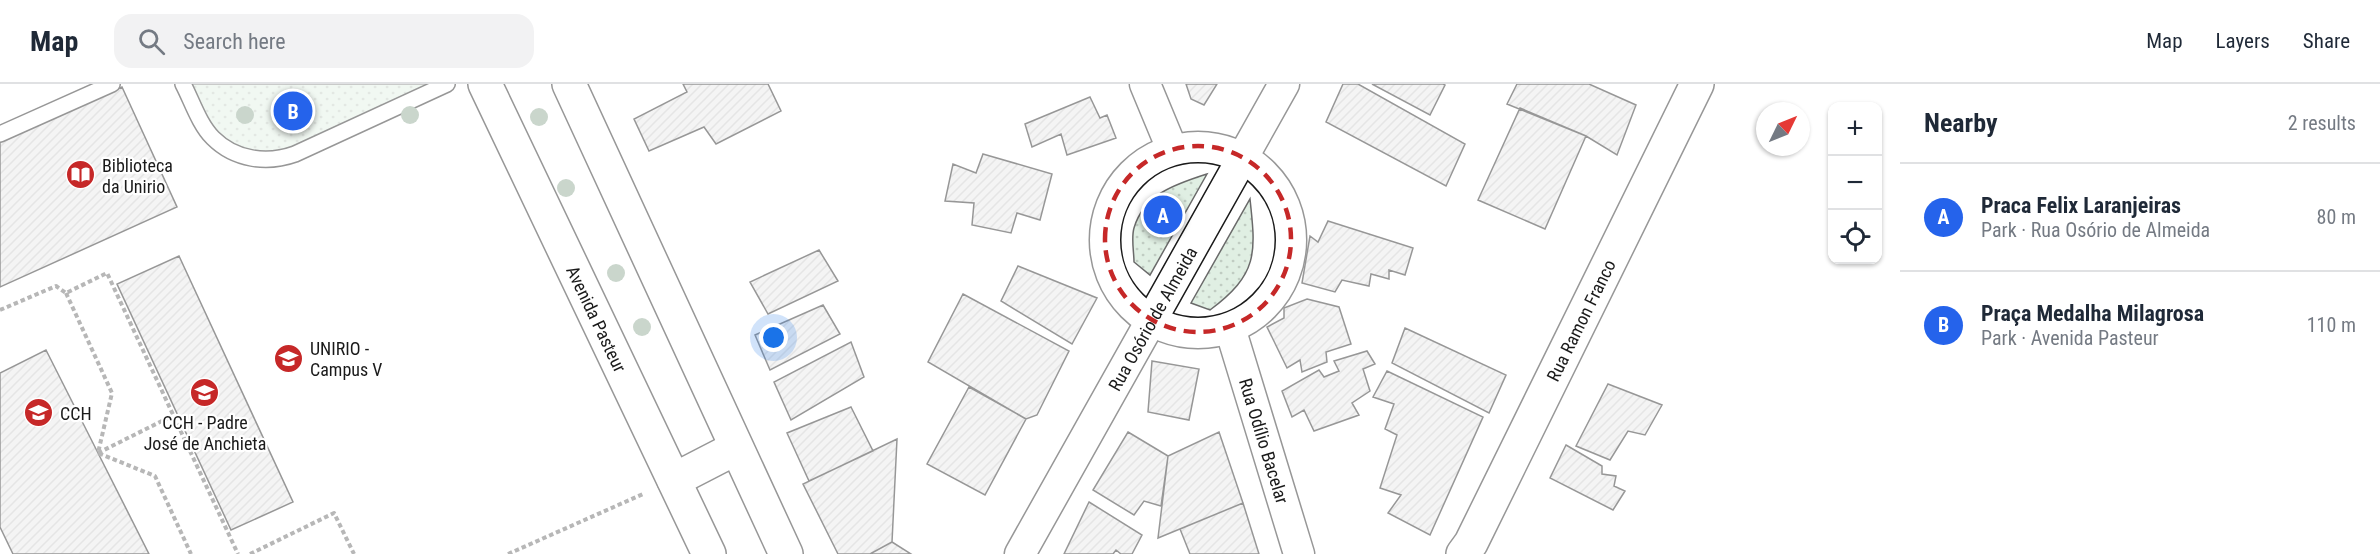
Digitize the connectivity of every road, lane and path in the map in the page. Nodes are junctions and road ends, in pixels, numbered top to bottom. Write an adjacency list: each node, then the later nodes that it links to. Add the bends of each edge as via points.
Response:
1 (112, 84): 9 (lane)
2 (183, 84): 3 (lane, via 213,138 233,152 255,160 278,160)
3 (447, 84)
4 (484, 84): 19 (street, Avenida Pasteur)
5 (568, 84): 17 (street)
6 (1145, 84): 10 (street)
7 (1284, 84): 11 (street, Rua Osório de Almeida)
8 (1697, 84): 29 (street, Rua Ramon Franco)
9 (0, 134)
10 (1172, 149): 11 (street, via 1209,146); 14 (street, via 1144,162 1122,184 1108,213 1104,243 1111,273 1127,300)
11 (1244, 158): 14 (street, Rua Osório de Almeida); 15 (street, via 1265,174 1281,195 1290,220 1292,247 1286,274 1273,297 1254,316)
12 (66, 293): 13 (path, via 56,286); 16 (path, via 107,273); 18 (path, via 112,393)
13 (0, 310)
14 (1151, 320): 15 (street, via 1190,333); 27 (street, Rua Osório de Almeida)
15 (1230, 328): 28 (street, Rua Odílio Bacelar)
16 (172, 416): 18 (path); 21 (path)
17 (736, 448): 19 (street); 26 (street)
18 (98, 453): 20 (path, via 155,476)
19 (674, 480): 24 (path); 25 (street, Avenida Pasteur)
20 (191, 554)
21 (237, 554)
22 (250, 554): 23 (path, via 334,513)
23 (354, 554)
24 (508, 554)
25 (709, 554)
26 (786, 554)
27 (1020, 554)
28 (1299, 554)
29 (1464, 554)

